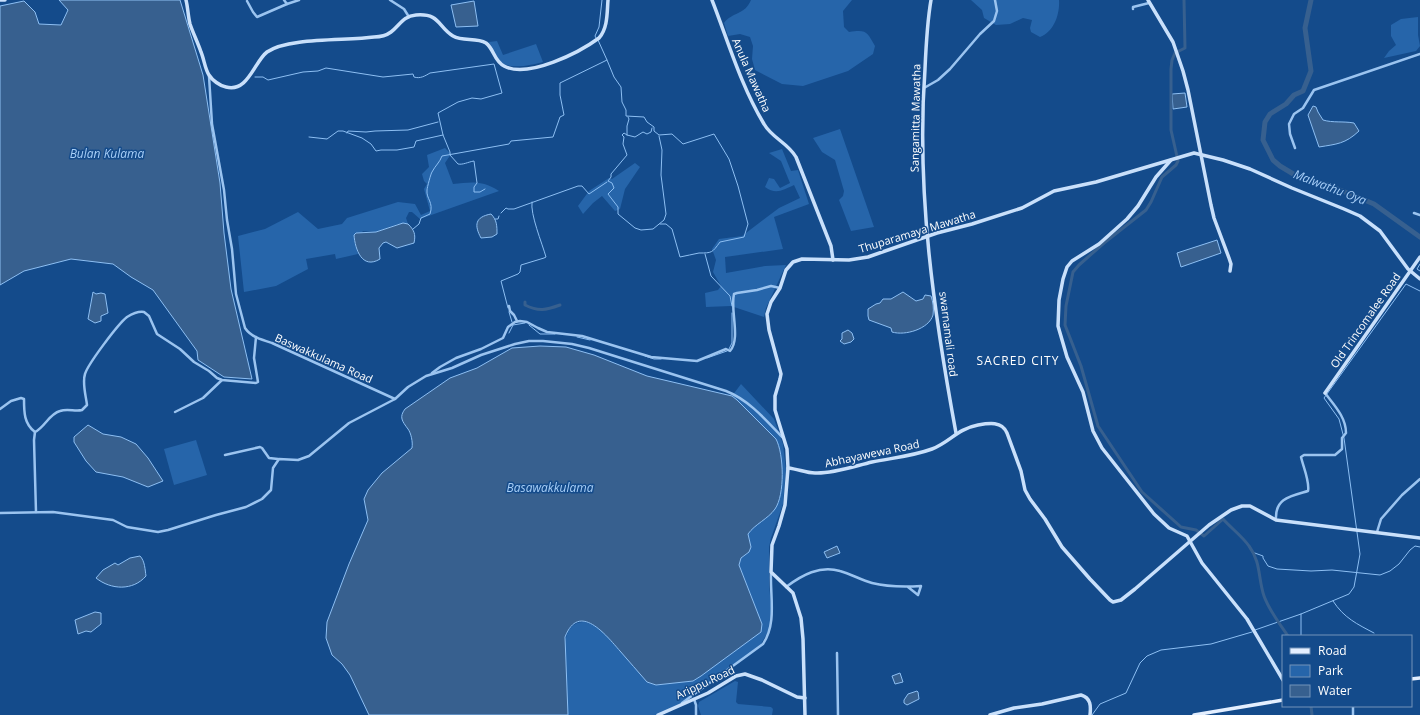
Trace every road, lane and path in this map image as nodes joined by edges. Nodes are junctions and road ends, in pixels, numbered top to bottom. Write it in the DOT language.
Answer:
graph roads {
  1 [pos="0,0"];
  2 [pos="5,0"];
  3 [pos="186,0"];
  4 [pos="284,0"];
  5 [pos="299,0"];
  6 [pos="390,0"];
  7 [pos="608,0"];
  8 [pos="712,0"];
  9 [pos="931,0"];
  10 [pos="995,0"];
  11 [pos="247,1"];
  12 [pos="1149,1"];
  13 [pos="287,4"];
  14 [pos="1133,9"];
  15 [pos="409,17"];
  16 [pos="1420,54"];
  17 [pos="209,76"];
  18 [pos="924,88"];
  19 [pos="1295,148"];
  20 [pos="1201,154"];
  21 [pos="1173,159"];
  22 [pos="1156,164"];
  23 [pos="1161,171"];
  24 [pos="1414,212"];
  25 [pos="1420,215"];
  26 [pos="928,236"];
  27 [pos="1420,257"];
  28 [pos="833,260"];
  29 [pos="1230,271"];
  30 [pos="1410,271"];
  31 [pos="1420,279"];
  32 [pos="780,288"];
  33 [pos="509,306"];
  34 [pos="517,321"];
  35 [pos="256,337"];
  36 [pos="431,374"];
  37 [pos="222,380"];
  38 [pos="1325,393"];
  39 [pos="396,399"];
  40 [pos="0,409"];
  41 [pos="175,412"];
  42 [pos="35,432"];
  43 [pos="956,433"];
  44 [pos="784,440"];
  45 [pos="225,455"];
  46 [pos="279,460"];
  47 [pos="788,468"];
  48 [pos="1420,479"];
  49 [pos="36,512"];
  50 [pos="0,513"];
  51 [pos="1276,520"];
  52 [pos="1377,532"];
  53 [pos="1420,538"];
  54 [pos="1192,540"];
  55 [pos="771,572"];
  56 [pos="786,586"];
  57 [pos="908,587"];
  58 [pos="837,653"];
  59 [pos="1282,678"];
  60 [pos="805,698"];
  61 [pos="694,699"];
  62 [pos="1282,700"];
  63 [pos="682,704"];
  64 [pos="658,715"];
  65 [pos="696,715"];
  66 [pos="805,715"];
  67 [pos="838,715"];
  68 [pos="990,715"];
  69 [pos="1090,715"];
  70 [pos="1194,715"];
  1 -- 2 [label="main road"];
  3 -- 17 [label="main road"];
  4 -- 13 [label="street"];
  5 -- 13 [label="street"];
  6 -- 15 [label="street"];
  7 -- 15 [label="main road"];
  8 -- 28 [label="main road, Anula Mawatha"];
  9 -- 18 [label="main road, Sangamitta Mawatha"];
  10 -- 18 [label="street"];
  11 -- 13 [label="street"];
  12 -- 14 [label="street"];
  12 -- 20 [label="main road"];
  15 -- 17 [label="main road"];
  16 -- 19 [label="street"];
  17 -- 35 [label="street, Baswakkulama Road"];
  18 -- 26 [label="main road, Sangamitta Mawatha"];
  20 -- 21 [label="main road, Thuparamaya Mawatha"];
  20 -- 29 [label="main road"];
  20 -- 30 [label="main road"];
  21 -- 22 [label="main road, Thuparamaya Mawatha"];
  21 -- 23 [label="main road"];
  22 -- 23 [label="main road"];
  22 -- 26 [label="main road, Thuparamaya Mawatha"];
  23 -- 54 [label="main road"];
  24 -- 25 [label="street"];
  26 -- 28 [label="main road, Thuparamaya Mawatha"];
  26 -- 43 [label="main road, swarnamali road"];
  27 -- 30 [label="main road, Old Trincomalee Road"];
  28 -- 32 [label="main road, Thuparamaya Mawatha"];
  30 -- 31 [label="main road"];
  30 -- 38 [label="main road, Old Trincomalee Road"];
  32 -- 34 [label="street"];
  32 -- 44 [label="main road, Thuparamaya Mawatha"];
  33 -- 34 [label="street"];
  34 -- 36 [label="street"];
  35 -- 37 [label="street"];
  35 -- 39 [label="street, Baswakkulama Road"];
  36 -- 39 [label="street"];
  36 -- 44 [label="street"];
  37 -- 41 [label="street"];
  37 -- 42 [label="street"];
  38 -- 51 [label="street"];
  39 -- 46 [label="street"];
  40 -- 42 [label="street"];
  42 -- 49 [label="street"];
  43 -- 47 [label="main road, Abhayawewa Road"];
  43 -- 54 [label="main road, Abhayawewa Road"];
  44 -- 47 [label="main road, Thuparamaya Mawatha"];
  45 -- 46 [label="street"];
  46 -- 49 [label="street"];
  47 -- 55 [label="main road, Thuparamaya Mawatha"];
  48 -- 52 [label="street"];
  49 -- 50 [label="street"];
  51 -- 52 [label="main road"];
  51 -- 54 [label="main road"];
  52 -- 53 [label="main road"];
  54 -- 59 [label="main road"];
  55 -- 56 [label="main road"];
  55 -- 63 [label="street"];
  56 -- 57 [label="street"];
  56 -- 60 [label="main road"];
  57 -- 57 [label="street"];
  58 -- 67 [label="street"];
  60 -- 61 [label="main road, Arippu Road"];
  60 -- 66 [label="main road"];
  61 -- 63 [label="main road, Arippu Road"];
  61 -- 65 [label="street"];
  62 -- 70 [label="main road"];
  63 -- 64 [label="main road, Arippu Road"];
  68 -- 69 [label="main road"];
}
